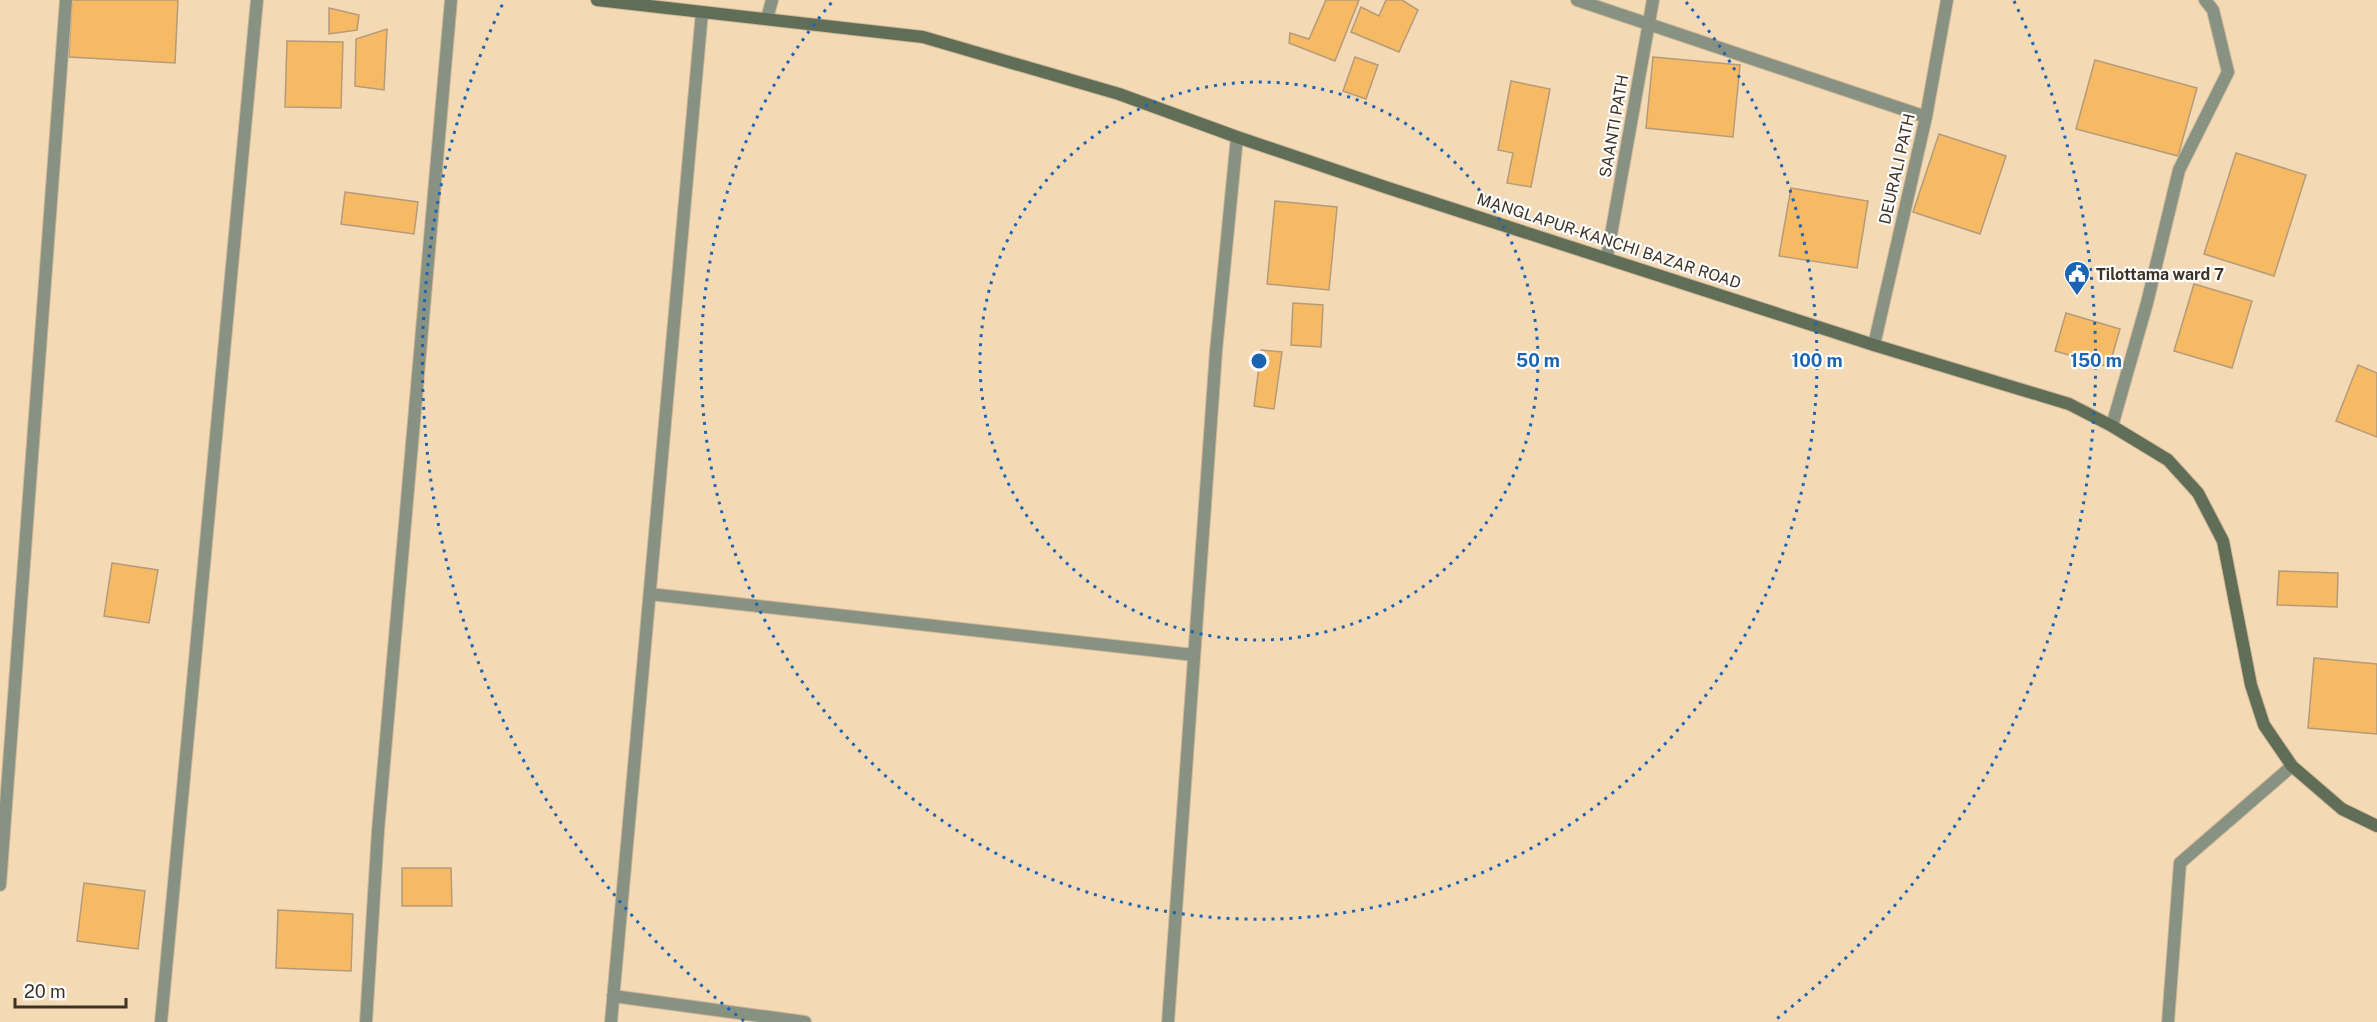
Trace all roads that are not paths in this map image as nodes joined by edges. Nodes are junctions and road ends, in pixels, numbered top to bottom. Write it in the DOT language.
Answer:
graph roads {
  1 [pos="66,0"];
  2 [pos="257,0"];
  3 [pos="450,0"];
  4 [pos="597,0"];
  5 [pos="772,0"];
  6 [pos="1577,0"];
  7 [pos="1653,0"];
  8 [pos="1947,0"];
  9 [pos="2205,0"];
  10 [pos="702,12"];
  11 [pos="767,19"];
  12 [pos="1648,23"];
  13 [pos="1926,117"];
  14 [pos="1237,137"];
  15 [pos="1607,257"];
  16 [pos="1874,345"];
  17 [pos="2112,426"];
  18 [pos="650,594"];
  19 [pos="1194,655"];
  20 [pos="2292,766"];
  21 [pos="2377,826"];
  22 [pos="0,885"];
  23 [pos="613,996"];
  24 [pos="161,1022"];
  25 [pos="366,1022"];
  26 [pos="611,1022"];
  27 [pos="805,1022"];
  28 [pos="1168,1022"];
  29 [pos="2168,1022"];
  1 -- 22 [label="street"];
  2 -- 24 [label="street"];
  3 -- 25 [label="street"];
  4 -- 10 [label="street, MANGLAPUR-KANCHI BAZAR ROAD"];
  5 -- 11 [label="street"];
  6 -- 12 [label="street"];
  7 -- 12 [label="street, SAANTI PATH"];
  8 -- 13 [label="street, DEURALI PATH"];
  9 -- 17 [label="street"];
  10 -- 11 [label="street, MANGLAPUR-KANCHI BAZAR ROAD"];
  10 -- 18 [label="street"];
  11 -- 14 [label="street, MANGLAPUR-KANCHI BAZAR ROAD"];
  12 -- 13 [label="street"];
  12 -- 15 [label="street, SAANTI PATH"];
  13 -- 16 [label="street, DEURALI PATH"];
  14 -- 15 [label="street, MANGLAPUR-KANCHI BAZAR ROAD"];
  14 -- 19 [label="street"];
  15 -- 16 [label="street, MANGLAPUR-KANCHI BAZAR ROAD"];
  16 -- 17 [label="street, MANGLAPUR-KANCHI BAZAR ROAD"];
  17 -- 20 [label="street, MANGLAPUR-KANCHI BAZAR ROAD"];
  18 -- 19 [label="street"];
  18 -- 23 [label="street"];
  19 -- 28 [label="street"];
  20 -- 21 [label="street, MANGLAPUR-KANCHI BAZAR ROAD"];
  20 -- 29 [label="street"];
  23 -- 26 [label="street"];
  23 -- 27 [label="street"];
}
